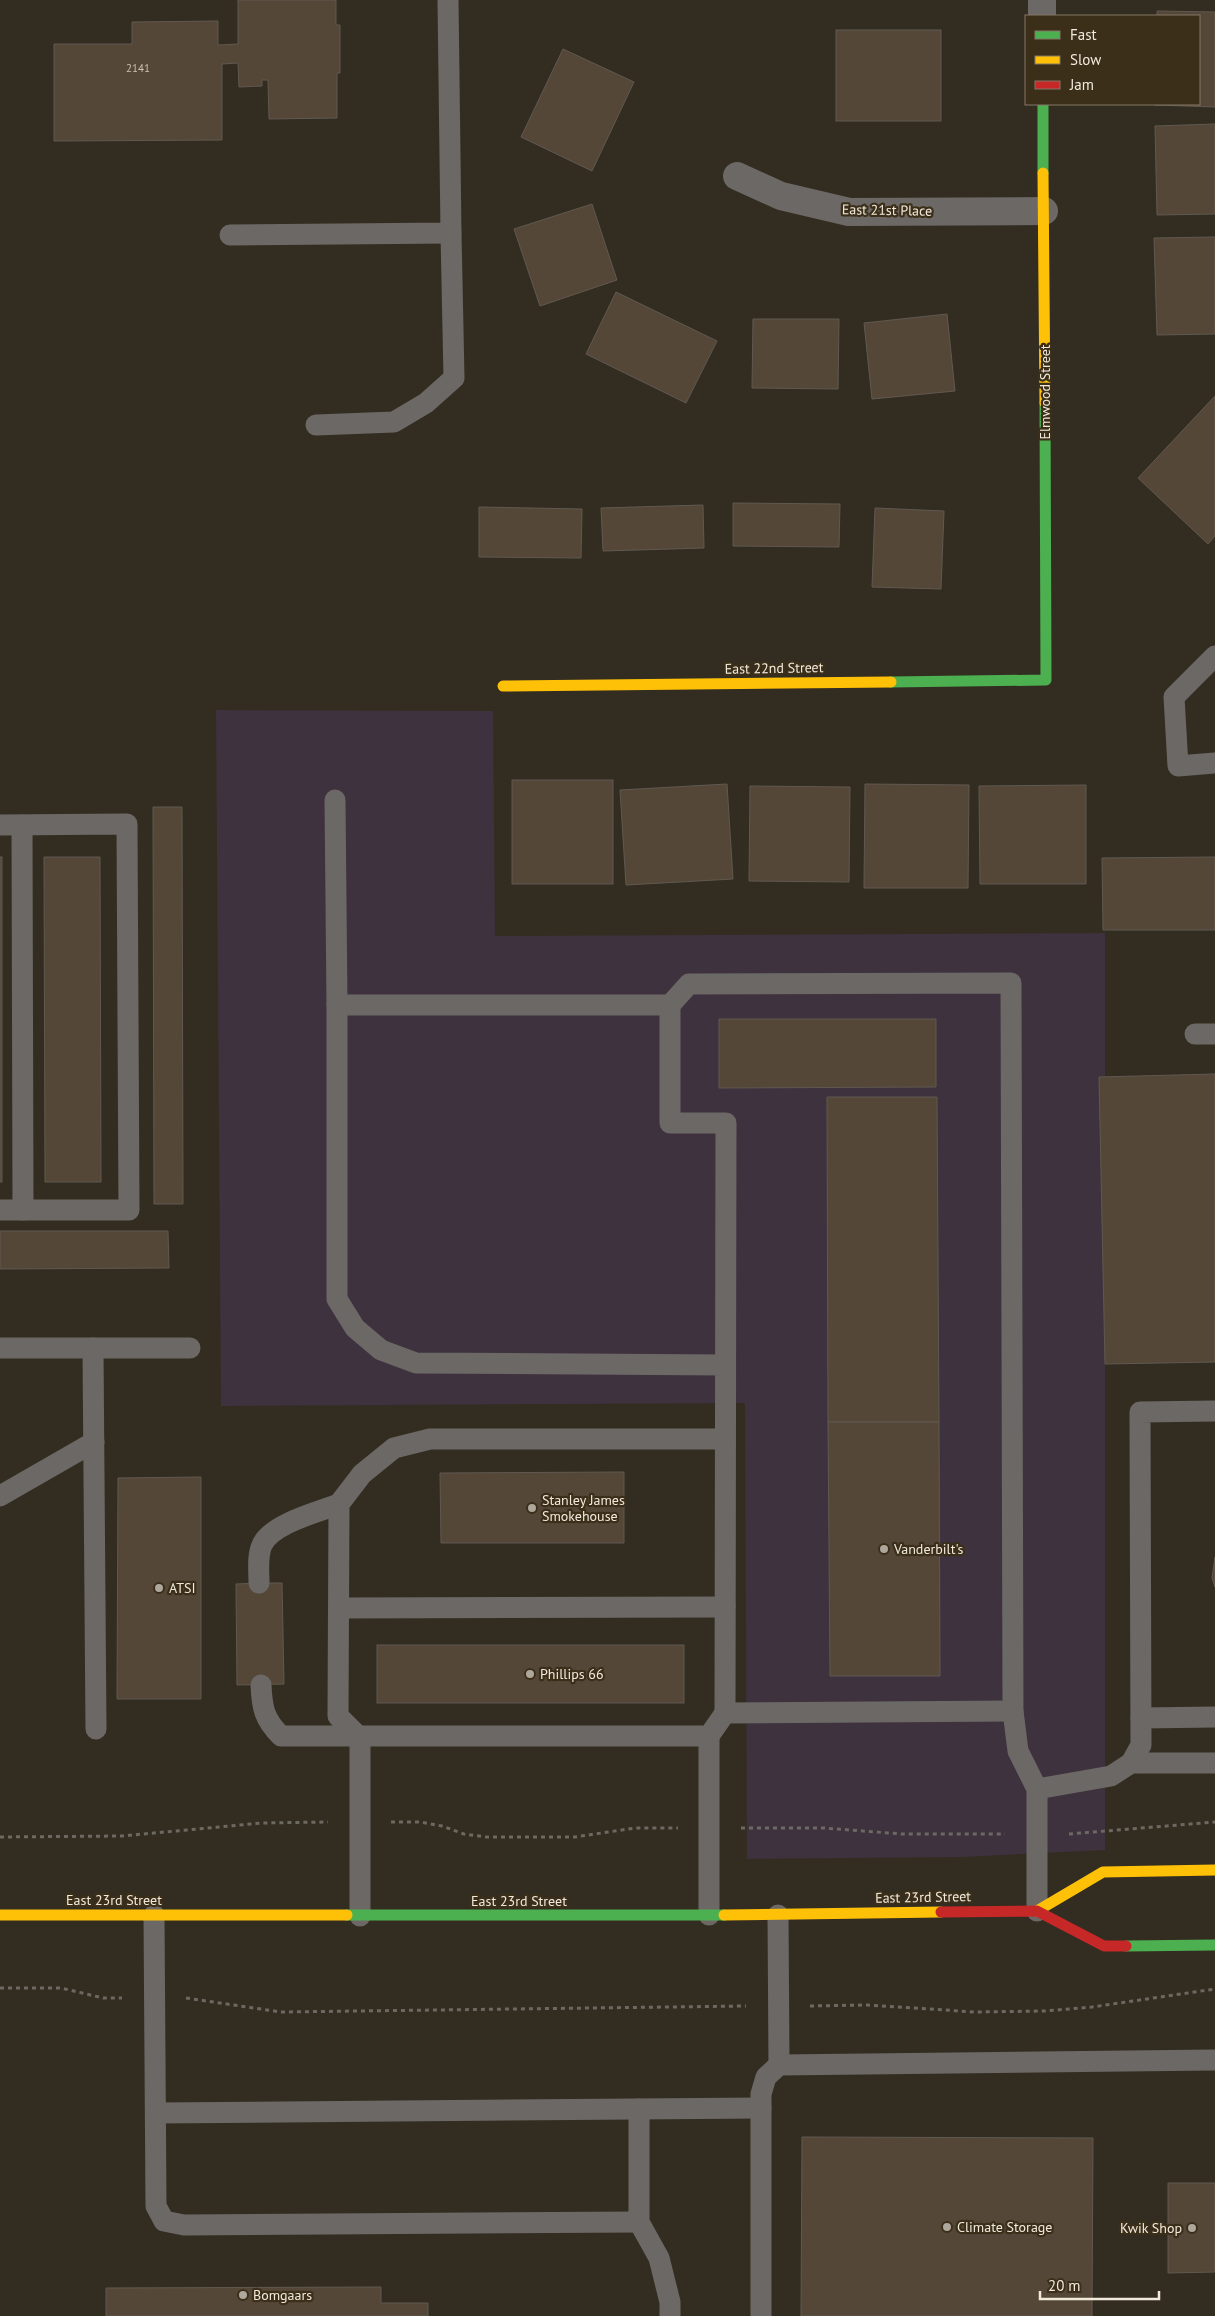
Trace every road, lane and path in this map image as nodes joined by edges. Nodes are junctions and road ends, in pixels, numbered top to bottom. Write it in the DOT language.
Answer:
graph roads {
  1 [pos="448,0"];
  2 [pos="1042,0"];
  3 [pos="1042,15"];
  4 [pos="1043,105"];
  5 [pos="737,176"];
  6 [pos="1044,211"];
  7 [pos="451,233"];
  8 [pos="230,235"];
  9 [pos="316,426"];
  10 [pos="1215,656"];
  11 [pos="1046,680"];
  12 [pos="503,686"];
  13 [pos="1215,763"];
  14 [pos="335,800"];
  15 [pos="0,825"];
  16 [pos="22,825"];
  17 [pos="337,1006"];
  18 [pos="670,1006"];
  19 [pos="0,1210"];
  20 [pos="22,1210"];
  21 [pos="0,1348"];
  22 [pos="94,1348"];
  23 [pos="190,1348"];
  24 [pos="725,1365"];
  25 [pos="1215,1411"];
  26 [pos="725,1439"];
  27 [pos="94,1442"];
  28 [pos="0,1496"];
  29 [pos="339,1504"];
  30 [pos="259,1584"];
  31 [pos="725,1607"];
  32 [pos="339,1608"];
  33 [pos="261,1685"];
  34 [pos="1013,1711"];
  35 [pos="725,1713"];
  36 [pos="1215,1717"];
  37 [pos="1141,1718"];
  38 [pos="96,1729"];
  39 [pos="709,1736"];
  40 [pos="360,1738"];
  41 [pos="1131,1763"];
  42 [pos="1215,1763"];
  43 [pos="1037,1789"];
  44 [pos="360,1822"];
  45 [pos="1215,1822"];
  46 [pos="709,1828"];
  47 [pos="1037,1834"];
  48 [pos="0,1837"];
  49 [pos="1215,1870"];
  50 [pos="1037,1911"];
  51 [pos="0,1915"];
  52 [pos="154,1915"];
  53 [pos="709,1915"];
  54 [pos="778,1915"];
  55 [pos="360,1916"];
  56 [pos="1215,1945"];
  57 [pos="0,1988"];
  58 [pos="1215,1989"];
  59 [pos="155,1998"];
  60 [pos="778,2006"];
  61 [pos="1215,2060"];
  62 [pos="779,2065"];
  63 [pos="761,2108"];
  64 [pos="640,2109"];
  65 [pos="156,2113"];
  66 [pos="640,2222"];
  67 [pos="670,2316"];
  68 [pos="761,2316"];
  1 -- 7 [label="lane"];
  2 -- 3 [label="street"];
  4 -- 6 [label="main road, Elmwood Street"];
  5 -- 6 [label="street, East 21st Place"];
  6 -- 11 [label="main road, Elmwood Street"];
  7 -- 8 [label="lane"];
  7 -- 9 [label="lane"];
  10 -- 13 [label="lane"];
  11 -- 12 [label="main road, East 22nd Street"];
  14 -- 17 [label="lane"];
  15 -- 16 [label="lane"];
  16 -- 20 [label="lane"];
  16 -- 20 [label="lane"];
  17 -- 18 [label="lane"];
  17 -- 24 [label="lane"];
  18 -- 24 [label="lane"];
  18 -- 34 [label="lane"];
  19 -- 20 [label="lane"];
  21 -- 22 [label="lane"];
  22 -- 23 [label="lane"];
  22 -- 27 [label="lane"];
  24 -- 26 [label="lane"];
  25 -- 37 [label="lane"];
  26 -- 29 [label="lane"];
  26 -- 31 [label="lane"];
  27 -- 28 [label="lane"];
  27 -- 38 [label="lane"];
  29 -- 30 [label="lane"];
  29 -- 32 [label="lane"];
  31 -- 32 [label="lane"];
  31 -- 35 [label="lane"];
  32 -- 40 [label="lane"];
  33 -- 40 [label="lane"];
  34 -- 35 [label="lane"];
  34 -- 43 [label="lane"];
  35 -- 39 [label="lane"];
  36 -- 37 [label="lane"];
  37 -- 41 [label="lane"];
  39 -- 40 [label="lane"];
  39 -- 46 [label="lane"];
  40 -- 44 [label="lane"];
  41 -- 42 [label="lane"];
  41 -- 43 [label="lane"];
  43 -- 47 [label="lane"];
  44 -- 46 [label="path"];
  44 -- 48 [label="path"];
  44 -- 55 [label="lane"];
  45 -- 47 [label="path"];
  46 -- 47 [label="path"];
  46 -- 53 [label="lane"];
  47 -- 50 [label="lane"];
  49 -- 50 [label="main road, East 23rd Street"];
  50 -- 54 [label="main road, East 23rd Street"];
  50 -- 56 [label="main road, East 23rd Street"];
  51 -- 52 [label="main road, East 23rd Street"];
  52 -- 55 [label="main road, East 23rd Street"];
  52 -- 59 [label="lane"];
  53 -- 54 [label="main road, East 23rd Street"];
  53 -- 55 [label="main road, East 23rd Street"];
  54 -- 60 [label="lane"];
  57 -- 59 [label="path"];
  58 -- 60 [label="path"];
  59 -- 60 [label="path"];
  59 -- 65 [label="lane"];
  60 -- 62 [label="lane"];
  61 -- 62 [label="lane"];
  62 -- 63 [label="lane"];
  63 -- 64 [label="lane"];
  63 -- 68 [label="lane"];
  64 -- 65 [label="lane"];
  64 -- 66 [label="lane"];
  65 -- 66 [label="lane"];
  66 -- 67 [label="lane"];
}
